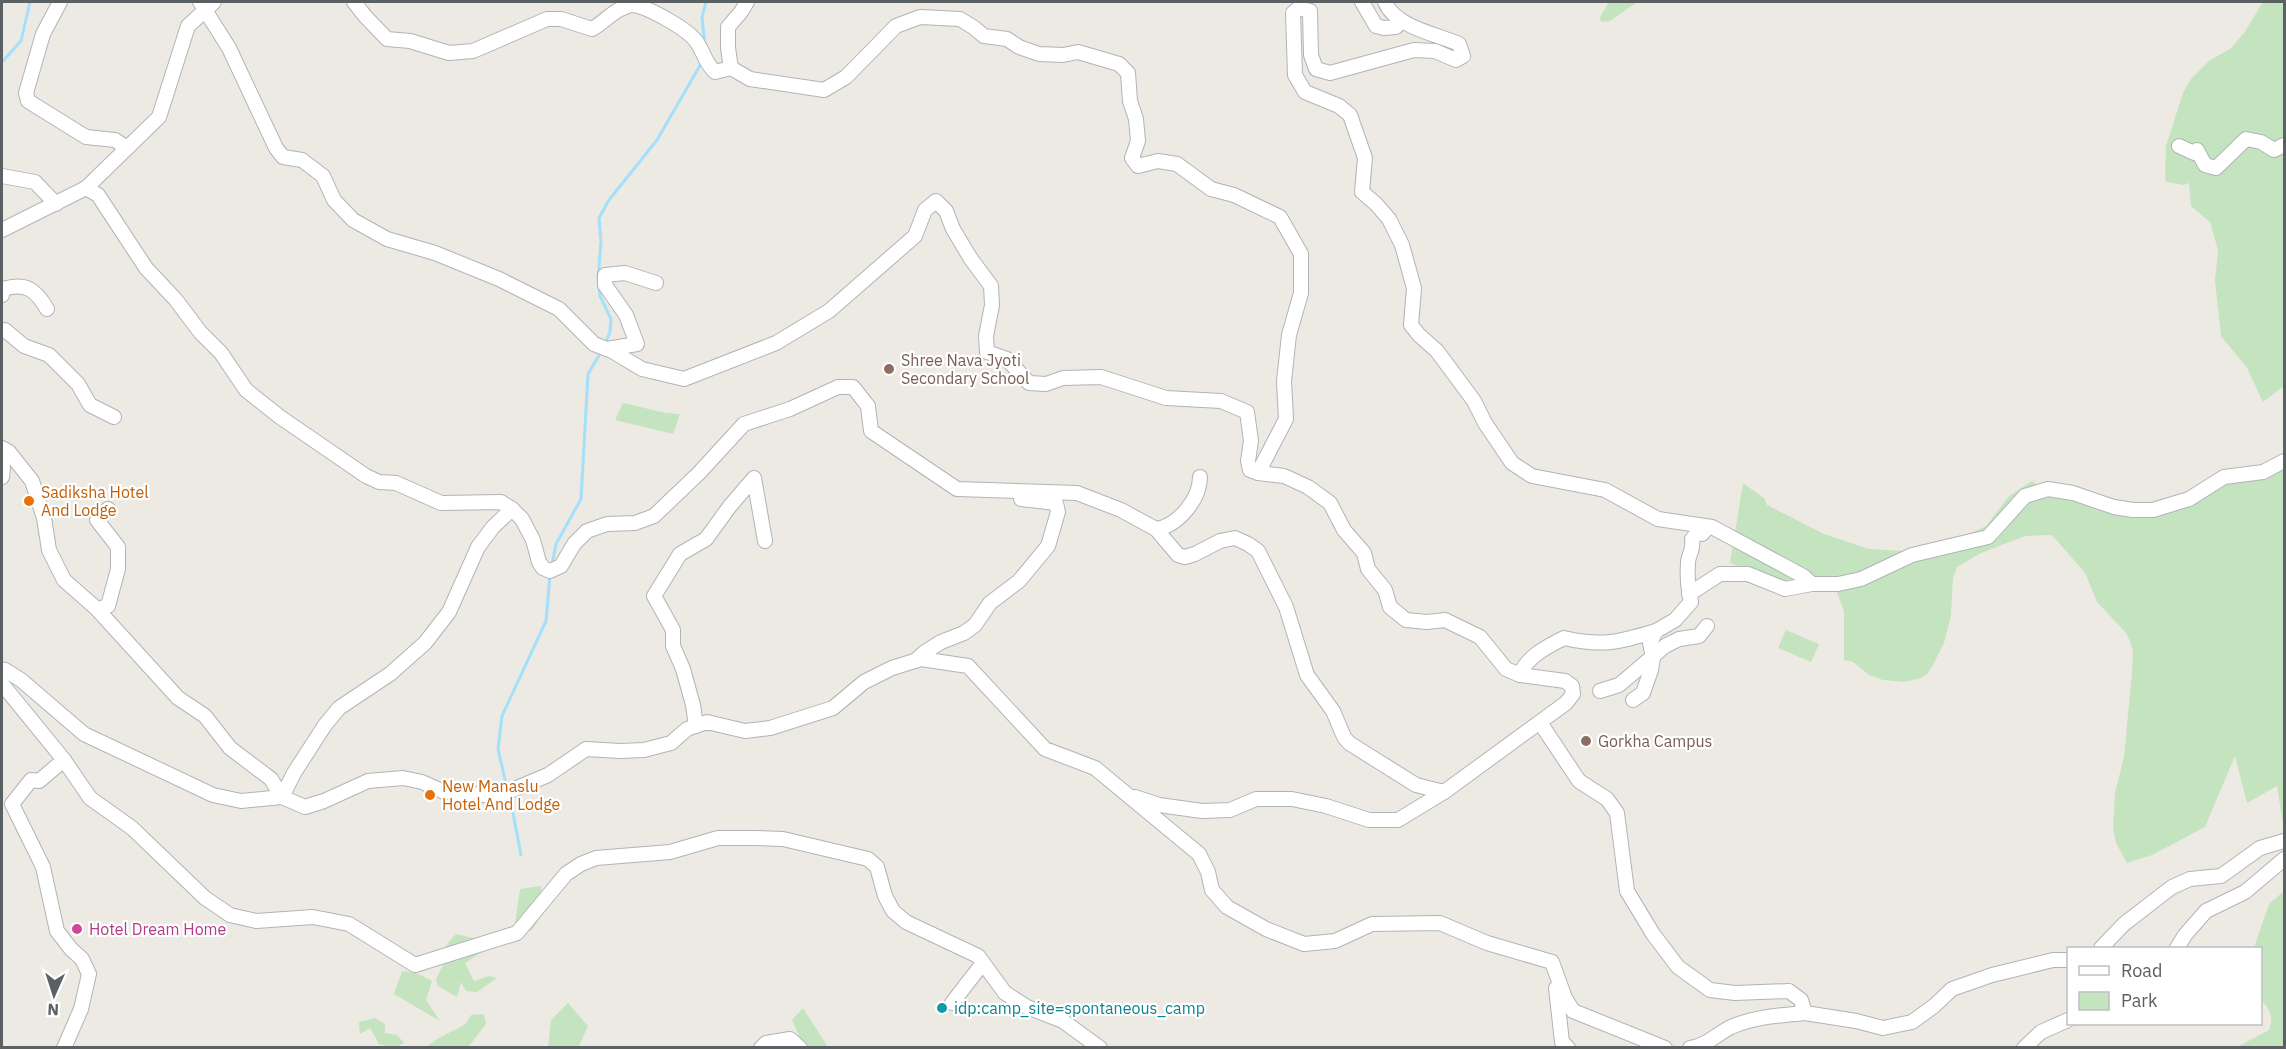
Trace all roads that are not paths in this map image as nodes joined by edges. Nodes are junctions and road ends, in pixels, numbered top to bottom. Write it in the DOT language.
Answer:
graph roads {
  1 [pos="60,2"];
  2 [pos="354,2"];
  3 [pos="747,2"];
  4 [pos="1362,2"];
  5 [pos="1385,2"];
  6 [pos="206,4"];
  7 [pos="1401,20"];
  8 [pos="731,68"];
  9 [pos="2284,145"];
  10 [pos="2179,146"];
  11 [pos="127,148"];
  12 [pos="2,176"];
  13 [pos="86,188"];
  14 [pos="56,204"];
  15 [pos="2,230"];
  16 [pos="656,283"];
  17 [pos="2,295"];
  18 [pos="47,309"];
  19 [pos="2,331"];
  20 [pos="607,350"];
  21 [pos="114,417"];
  22 [pos="2,448"];
  23 [pos="2,460"];
  24 [pos="2284,461"];
  25 [pos="1258,473"];
  26 [pos="2,477"];
  27 [pos="1200,477"];
  28 [pos="1006,491"];
  29 [pos="108,509"];
  30 [pos="512,509"];
  31 [pos="1708,527"];
  32 [pos="1156,530"];
  33 [pos="765,542"];
  34 [pos="1812,584"];
  35 [pos="1689,594"];
  36 [pos="97,609"];
  37 [pos="1707,626"];
  38 [pos="1656,631"];
  39 [pos="1652,655"];
  40 [pos="915,661"];
  41 [pos="2,673"];
  42 [pos="1520,675"];
  43 [pos="2,684"];
  44 [pos="1600,691"];
  45 [pos="1633,700"];
  46 [pos="1540,724"];
  47 [pos="696,726"];
  48 [pos="64,760"];
  49 [pos="1118,787"];
  50 [pos="1444,792"];
  51 [pos="282,797"];
  52 [pos="2284,841"];
  53 [pos="2284,859"];
  54 [pos="2102,947"];
  55 [pos="2178,947"];
  56 [pos="2067,960"];
  57 [pos="1552,962"];
  58 [pos="983,963"];
  59 [pos="952,1003"];
  60 [pos="1805,1013"];
  61 [pos="2067,1020"];
  62 [pos="64,1047"];
  63 [pos="761,1047"];
  64 [pos="800,1047"];
  65 [pos="1100,1047"];
  66 [pos="1568,1047"];
  67 [pos="1665,1047"];
  68 [pos="1690,1047"];
  69 [pos="2024,1047"];
  1 -- 11 [label="street"];
  2 -- 8 [label="street"];
  3 -- 8 [label="street"];
  4 -- 7 [label="street"];
  5 -- 7 [label="street"];
  6 -- 11 [label="street"];
  6 -- 20 [label="street"];
  7 -- 31 [label="street"];
  8 -- 25 [label="street"];
  9 -- 10 [label="street"];
  11 -- 13 [label="street"];
  12 -- 14 [label="street"];
  13 -- 14 [label="street"];
  13 -- 30 [label="street"];
  14 -- 15 [label="street"];
  16 -- 20 [label="street"];
  17 -- 18 [label="street"];
  19 -- 21 [label="street"];
  20 -- 25 [label="street"];
  22 -- 36 [label="street"];
  23 -- 26 [label="street"];
  24 -- 34 [label="street"];
  25 -- 42 [label="street"];
  27 -- 32 [label="street"];
  28 -- 30 [label="street"];
  28 -- 32 [label="street"];
  28 -- 40 [label="street"];
  29 -- 36 [label="street"];
  30 -- 51 [label="street"];
  31 -- 34 [label="street"];
  31 -- 35 [label="street"];
  32 -- 50 [label="street"];
  33 -- 47 [label="street"];
  34 -- 35 [label="street"];
  35 -- 38 [label="street"];
  36 -- 51 [label="street"];
  37 -- 39 [label="street"];
  38 -- 39 [label="street"];
  38 -- 42 [label="street"];
  39 -- 44 [label="street"];
  39 -- 45 [label="street"];
  40 -- 47 [label="street"];
  40 -- 49 [label="street"];
  41 -- 51 [label="street"];
  42 -- 46 [label="street"];
  43 -- 48 [label="street"];
  46 -- 50 [label="street"];
  46 -- 60 [label="street"];
  47 -- 51 [label="street"];
  48 -- 58 [label="street"];
  48 -- 62 [label="street"];
  49 -- 50 [label="street"];
  49 -- 57 [label="street"];
  52 -- 54 [label="street"];
  53 -- 55 [label="street"];
  56 -- 60 [label="street"];
  57 -- 66 [label="street"];
  57 -- 67 [label="street"];
  58 -- 59 [label="street"];
  58 -- 65 [label="street"];
  60 -- 68 [label="street"];
  61 -- 69 [label="street"];
  63 -- 64 [label="street"];
}
